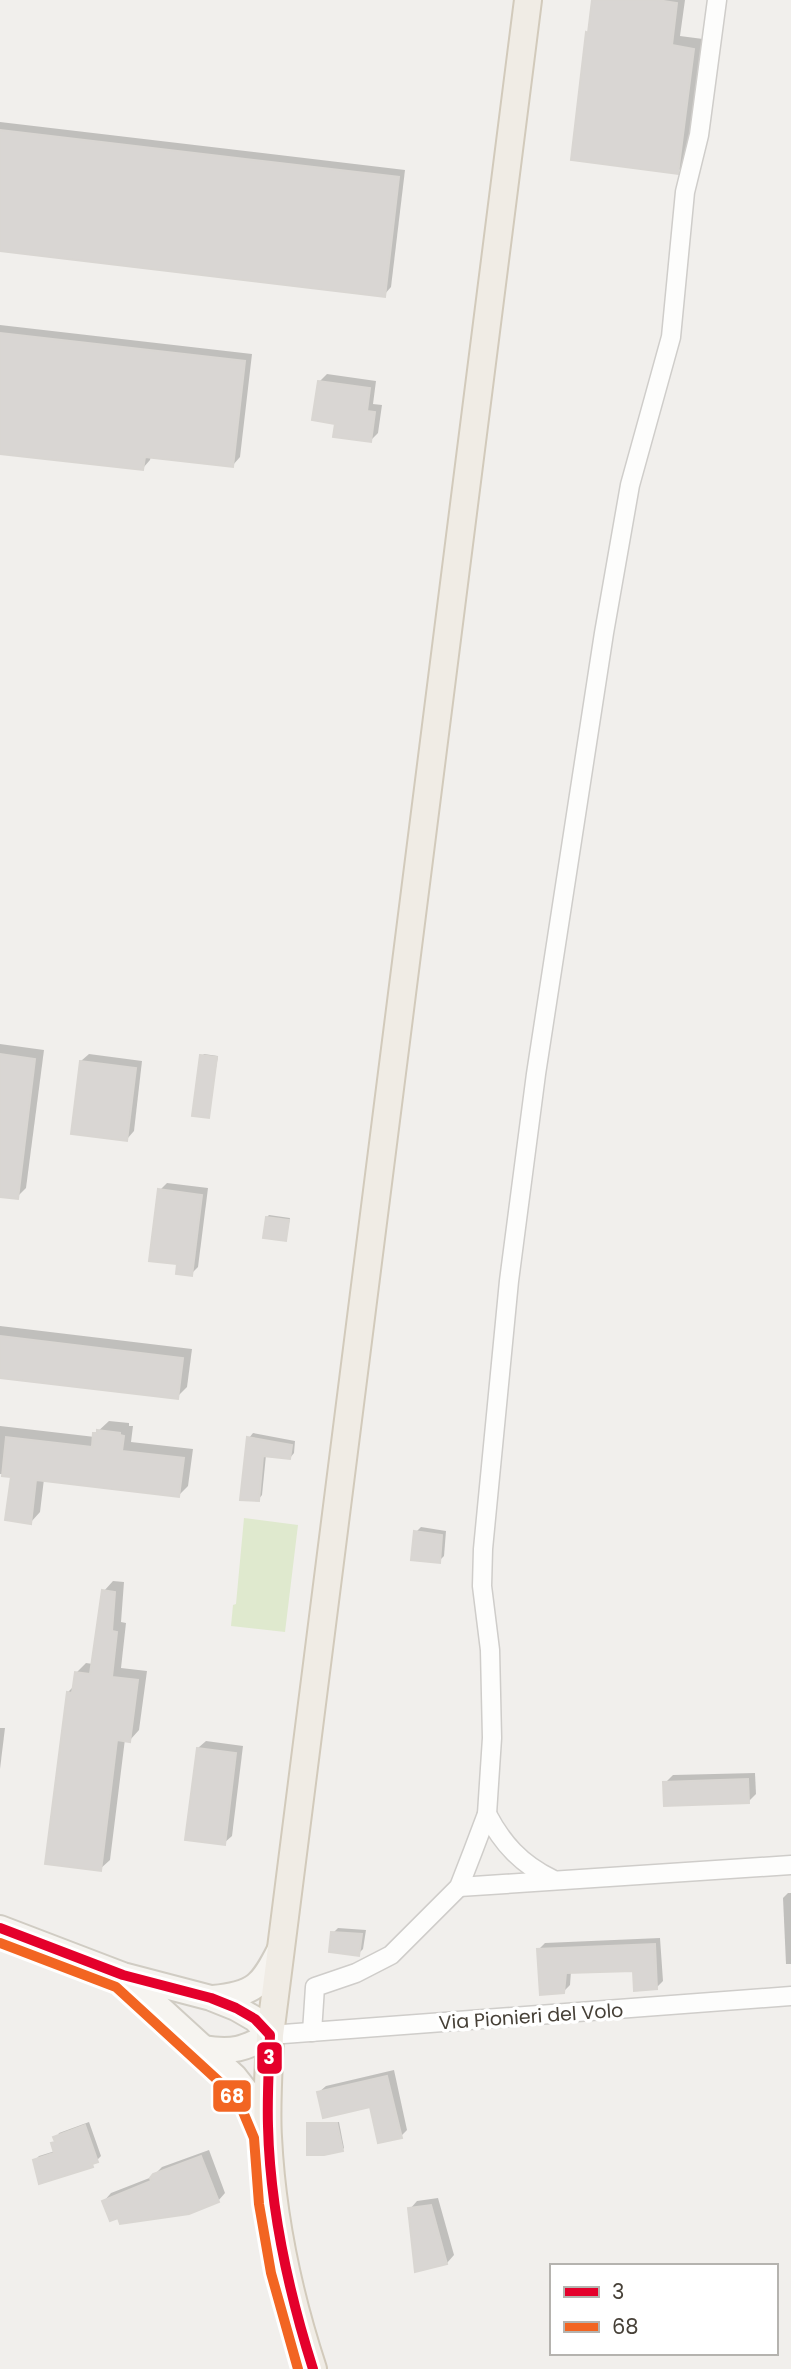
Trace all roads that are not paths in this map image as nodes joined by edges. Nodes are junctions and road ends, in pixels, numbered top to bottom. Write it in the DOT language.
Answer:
graph roads {
  1 [pos="528,0"];
  2 [pos="717,0"];
  3 [pos="487,1814"];
  4 [pos="791,1865"];
  5 [pos="552,1880"];
  6 [pos="459,1887"];
  7 [pos="0,1928"];
  8 [pos="280,1948"];
  9 [pos="123,1975"];
  10 [pos="791,1996"];
  11 [pos="211,1998"];
  12 [pos="312,2032"];
  13 [pos="270,2035"];
  14 [pos="203,2048"];
  15 [pos="268,2135"];
  16 [pos="313,2369"];
  1 -- 8 [label="main road"];
  2 -- 3 [label="street"];
  3 -- 5 [label="street"];
  3 -- 6 [label="street"];
  4 -- 5 [label="street"];
  5 -- 6 [label="street"];
  6 -- 12 [label="street"];
  7 -- 9 [label="main road"];
  8 -- 11 [label="main road"];
  8 -- 13 [label="main road"];
  9 -- 11 [label="main road"];
  9 -- 14 [label="main road"];
  10 -- 12 [label="street, Via Pionieri del Volo"];
  11 -- 13 [label="main road"];
  12 -- 13 [label="street, Via Pionieri del Volo"];
  13 -- 14 [label="main road"];
  13 -- 15 [label="main road"];
  14 -- 15 [label="main road"];
  15 -- 16 [label="main road"];
}
